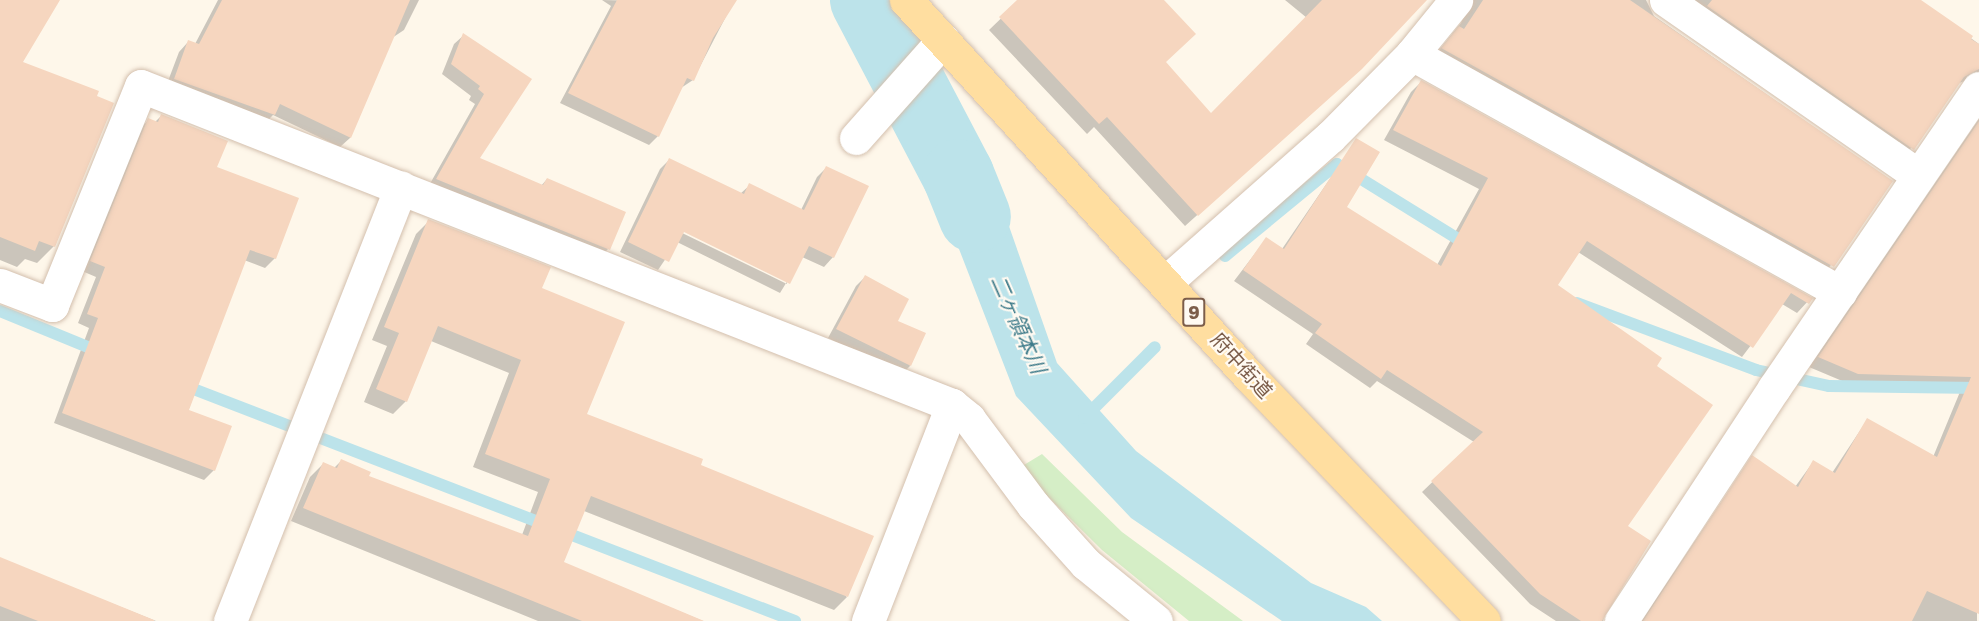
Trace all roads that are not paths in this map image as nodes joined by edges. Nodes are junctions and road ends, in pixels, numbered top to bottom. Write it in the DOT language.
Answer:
graph roads {
  1 [pos="906,0"];
  2 [pos="1456,0"];
  3 [pos="1666,0"];
  4 [pos="941,41"];
  5 [pos="1412,54"];
  6 [pos="1979,88"];
  7 [pos="856,138"];
  8 [pos="1918,175"];
  9 [pos="401,187"];
  10 [pos="1167,281"];
  11 [pos="0,285"];
  12 [pos="1840,292"];
  13 [pos="952,405"];
  14 [pos="230,621"];
  15 [pos="868,621"];
  16 [pos="1156,621"];
  17 [pos="1484,621"];
  18 [pos="1621,621"];
  1 -- 4 [label="main road, 府中街道 / 9"];
  2 -- 5 [label="street"];
  3 -- 8 [label="street"];
  4 -- 7 [label="street"];
  4 -- 10 [label="main road, 府中街道 / 9"];
  5 -- 10 [label="street"];
  5 -- 12 [label="street"];
  6 -- 8 [label="street"];
  8 -- 12 [label="street"];
  9 -- 11 [label="street"];
  9 -- 13 [label="street"];
  9 -- 14 [label="street"];
  10 -- 17 [label="main road, 府中街道 / 9"];
  12 -- 18 [label="street"];
  13 -- 15 [label="street"];
  13 -- 16 [label="street"];
}
